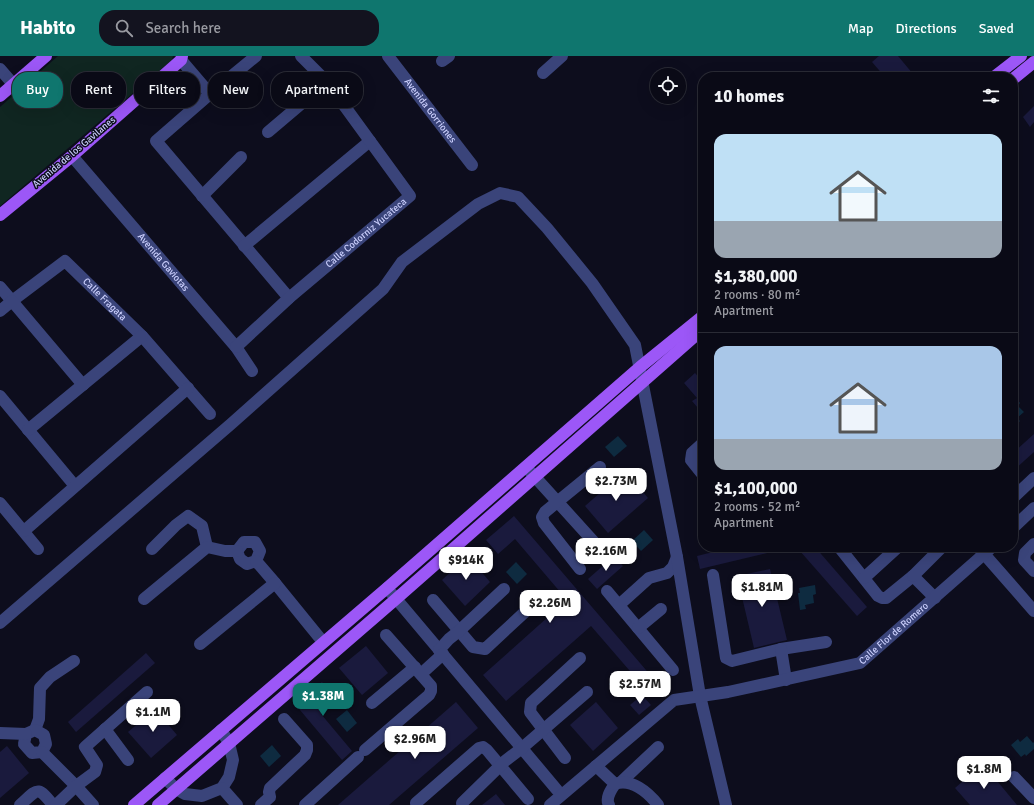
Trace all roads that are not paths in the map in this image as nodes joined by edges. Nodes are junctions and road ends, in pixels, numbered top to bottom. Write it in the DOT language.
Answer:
graph roads {
  1 [pos="46,56"];
  2 [pos="256,56"];
  3 [pos="300,56"];
  4 [pos="388,56"];
  5 [pos="562,56"];
  6 [pos="1021,56"];
  7 [pos="182,58"];
  8 [pos="1030,60"];
  9 [pos="0,69"];
  10 [pos="27,72"];
  11 [pos="237,72"];
  12 [pos="317,72"];
  13 [pos="1000,72"];
  14 [pos="543,73"];
  15 [pos="1018,73"];
  16 [pos="12,83"];
  17 [pos="12,85"];
  18 [pos="208,91"];
  19 [pos="0,96"];
  20 [pos="208,96"];
  21 [pos="296,108"];
  22 [pos="346,108"];
  23 [pos="268,132"];
  24 [pos="370,141"];
  25 [pos="72,156"];
  26 [pos="241,157"];
  27 [pos="472,165"];
  28 [pos="202,196"];
  29 [pos="0,215"];
  30 [pos="244,246"];
  31 [pos="0,287"];
  32 [pos="289,298"];
  33 [pos="12,301"];
  34 [pos="0,311"];
  35 [pos="698,320"];
  36 [pos="698,332"];
  37 [pos="142,336"];
  38 [pos="236,347"];
  39 [pos="640,367"];
  40 [pos="252,371"];
  41 [pos="642,382"];
  42 [pos="83,385"];
  43 [pos="188,388"];
  44 [pos="0,396"];
  45 [pos="210,414"];
  46 [pos="28,430"];
  47 [pos="698,448"];
  48 [pos="600,466"];
  49 [pos="526,467"];
  50 [pos="698,469"];
  51 [pos="535,476"];
  52 [pos="1034,478"];
  53 [pos="75,486"];
  54 [pos="1018,493"];
  55 [pos="558,501"];
  56 [pos="0,503"];
  57 [pos="1034,508"];
  58 [pos="1018,523"];
  59 [pos="24,531"];
  60 [pos="1034,544"];
  61 [pos="207,547"];
  62 [pos="38,549"];
  63 [pos="152,549"];
  64 [pos="237,551"];
  65 [pos="603,552"];
  66 [pos="843,552"];
  67 [pos="893,552"];
  68 [pos="937,552"];
  69 [pos="982,552"];
  70 [pos="987,552"];
  71 [pos="676,556"];
  72 [pos="256,561"];
  73 [pos="580,569"];
  74 [pos="1034,571"];
  75 [pos="713,575"];
  76 [pos="912,576"];
  77 [pos="864,578"];
  78 [pos="275,583"];
  79 [pos="387,588"];
  80 [pos="504,589"];
  81 [pos="607,591"];
  82 [pos="540,598"];
  83 [pos="935,598"];
  84 [pos="144,599"];
  85 [pos="396,599"];
  86 [pos="433,600"];
  87 [pos="619,606"];
  88 [pos="661,609"];
  89 [pos="1034,611"];
  90 [pos="0,623"];
  91 [pos="638,628"];
  92 [pos="459,631"];
  93 [pos="386,635"];
  94 [pos="323,642"];
  95 [pos="826,642"];
  96 [pos="200,644"];
  97 [pos="780,649"];
  98 [pos="441,652"];
  99 [pos="580,658"];
  100 [pos="74,661"];
  101 [pos="418,670"];
  102 [pos="673,670"];
  103 [pos="786,680"];
  104 [pos="147,692"];
  105 [pos="587,692"];
  106 [pos="700,696"];
  107 [pos="372,703"];
  108 [pos="284,719"];
  109 [pos="106,729"];
  110 [pos="221,730"];
  111 [pos="543,730"];
  112 [pos="31,732"];
  113 [pos="0,733"];
  114 [pos="229,743"];
  115 [pos="658,746"];
  116 [pos="522,748"];
  117 [pos="42,752"];
  118 [pos="565,758"];
  119 [pos="128,760"];
  120 [pos="501,766"];
  121 [pos="596,766"];
  122 [pos="1014,777"];
  123 [pos="165,778"];
  124 [pos="618,783"];
  125 [pos="76,786"];
  126 [pos="222,788"];
  127 [pos="176,789"];
  128 [pos="556,790"];
  129 [pos="1034,798"];
  130 [pos="528,799"];
  131 [pos="274,801"];
  132 [pos="416,803"];
  133 [pos="462,803"];
  134 [pos="20,805"];
  135 [pos="55,805"];
  136 [pos="93,805"];
  137 [pos="134,805"];
  138 [pos="158,805"];
  139 [pos="237,805"];
  140 [pos="261,805"];
  141 [pos="305,805"];
  142 [pos="550,805"];
  143 [pos="609,805"];
  144 [pos="658,805"];
  145 [pos="726,805"];
  1 -- 10 [label="main road"];
  2 -- 11 [label="street"];
  3 -- 12 [label="street, Calle Codorniz Yucateca"];
  4 -- 27 [label="street, Avenida Gorriones"];
  5 -- 14 [label="street"];
  6 -- 13 [label="main road"];
  7 -- 18 [label="street"];
  7 -- 25 [label="main road, Avenida de los Gavilanes"];
  8 -- 15 [label="main road"];
  9 -- 16 [label="street"];
  17 -- 19 [label="main road"];
  20 -- 28 [label="street"];
  21 -- 23 [label="street"];
  22 -- 24 [label="street, Calle Codorniz Yucateca"];
  24 -- 30 [label="street"];
  24 -- 32 [label="street, Calle Codorniz Yucateca"];
  25 -- 29 [label="main road, Avenida de los Gavilanes"];
  25 -- 38 [label="street, Avenida Gaviotas"];
  26 -- 28 [label="street"];
  28 -- 30 [label="street"];
  30 -- 32 [label="street"];
  31 -- 33 [label="street"];
  32 -- 38 [label="street, Calle Codorniz Yucateca"];
  33 -- 34 [label="street, Calle Fragata"];
  33 -- 37 [label="street, Calle Fragata"];
  33 -- 42 [label="street"];
  35 -- 39 [label="main road"];
  36 -- 41 [label="main road"];
  37 -- 42 [label="street"];
  37 -- 43 [label="street, Calle Fragata"];
  38 -- 40 [label="street, Avenida Gaviotas"];
  39 -- 41 [label="street"];
  39 -- 49 [label="main road"];
  39 -- 90 [label="street"];
  41 -- 51 [label="main road"];
  41 -- 71 [label="street"];
  42 -- 46 [label="street"];
  43 -- 45 [label="street, Calle Fragata"];
  43 -- 53 [label="street"];
  44 -- 46 [label="street"];
  46 -- 53 [label="street"];
  47 -- 50 [label="street"];
  48 -- 55 [label="street"];
  49 -- 51 [label="street"];
  49 -- 79 [label="main road"];
  51 -- 55 [label="street"];
  51 -- 85 [label="main road"];
  52 -- 54 [label="street"];
  53 -- 59 [label="street"];
  55 -- 65 [label="street"];
  55 -- 73 [label="street"];
  56 -- 59 [label="street"];
  57 -- 58 [label="street"];
  59 -- 62 [label="street"];
  60 -- 74 [label="street"];
  61 -- 63 [label="street"];
  61 -- 64 [label="street"];
  61 -- 84 [label="street"];
  64 -- 72 [label="street"];
  64 -- 72 [label="street"];
  66 -- 77 [label="street"];
  67 -- 77 [label="street"];
  68 -- 76 [label="street"];
  69 -- 83 [label="street, Calle Flor de Romero"];
  70 -- 89 [label="street"];
  71 -- 87 [label="street"];
  71 -- 106 [label="street"];
  72 -- 78 [label="street"];
  75 -- 97 [label="street"];
  76 -- 77 [label="street"];
  76 -- 83 [label="street"];
  78 -- 94 [label="street"];
  78 -- 96 [label="street"];
  79 -- 85 [label="street"];
  79 -- 94 [label="main road"];
  80 -- 92 [label="street"];
  81 -- 87 [label="street"];
  82 -- 92 [label="street"];
  83 -- 103 [label="street, Calle Flor de Romero"];
  85 -- 98 [label="street"];
  85 -- 114 [label="main road"];
  86 -- 92 [label="street"];
  87 -- 91 [label="street"];
  88 -- 91 [label="street"];
  91 -- 102 [label="street"];
  92 -- 98 [label="street"];
  93 -- 101 [label="street"];
  94 -- 110 [label="main road"];
  95 -- 97 [label="street"];
  97 -- 103 [label="street"];
  98 -- 101 [label="street"];
  98 -- 116 [label="street"];
  99 -- 111 [label="street"];
  100 -- 112 [label="street"];
  101 -- 107 [label="street"];
  101 -- 141 [label="street"];
  103 -- 106 [label="street, Calle Flor de Romero"];
  104 -- 109 [label="street"];
  105 -- 111 [label="street"];
  106 -- 121 [label="street, Calle Flor de Romero"];
  106 -- 145 [label="street"];
  108 -- 131 [label="street"];
  109 -- 119 [label="street"];
  109 -- 125 [label="street"];
  110 -- 114 [label="street"];
  110 -- 123 [label="main road"];
  111 -- 116 [label="street"];
  111 -- 118 [label="street"];
  112 -- 113 [label="street"];
  112 -- 117 [label="street"];
  112 -- 117 [label="street"];
  114 -- 126 [label="street"];
  114 -- 127 [label="main road"];
  115 -- 124 [label="street"];
  116 -- 120 [label="street"];
  116 -- 128 [label="street"];
  117 -- 125 [label="street"];
  120 -- 130 [label="street"];
  120 -- 132 [label="street"];
  120 -- 133 [label="street"];
  121 -- 124 [label="street"];
  121 -- 142 [label="street, Calle Flor de Romero"];
  122 -- 129 [label="street"];
  123 -- 127 [label="street"];
  123 -- 137 [label="main road"];
  124 -- 143 [label="street"];
  124 -- 144 [label="street"];
  125 -- 135 [label="street"];
  125 -- 136 [label="street"];
  126 -- 127 [label="street"];
  126 -- 139 [label="street"];
  127 -- 138 [label="main road"];
  131 -- 140 [label="street"];
  134 -- 135 [label="street"];
}
